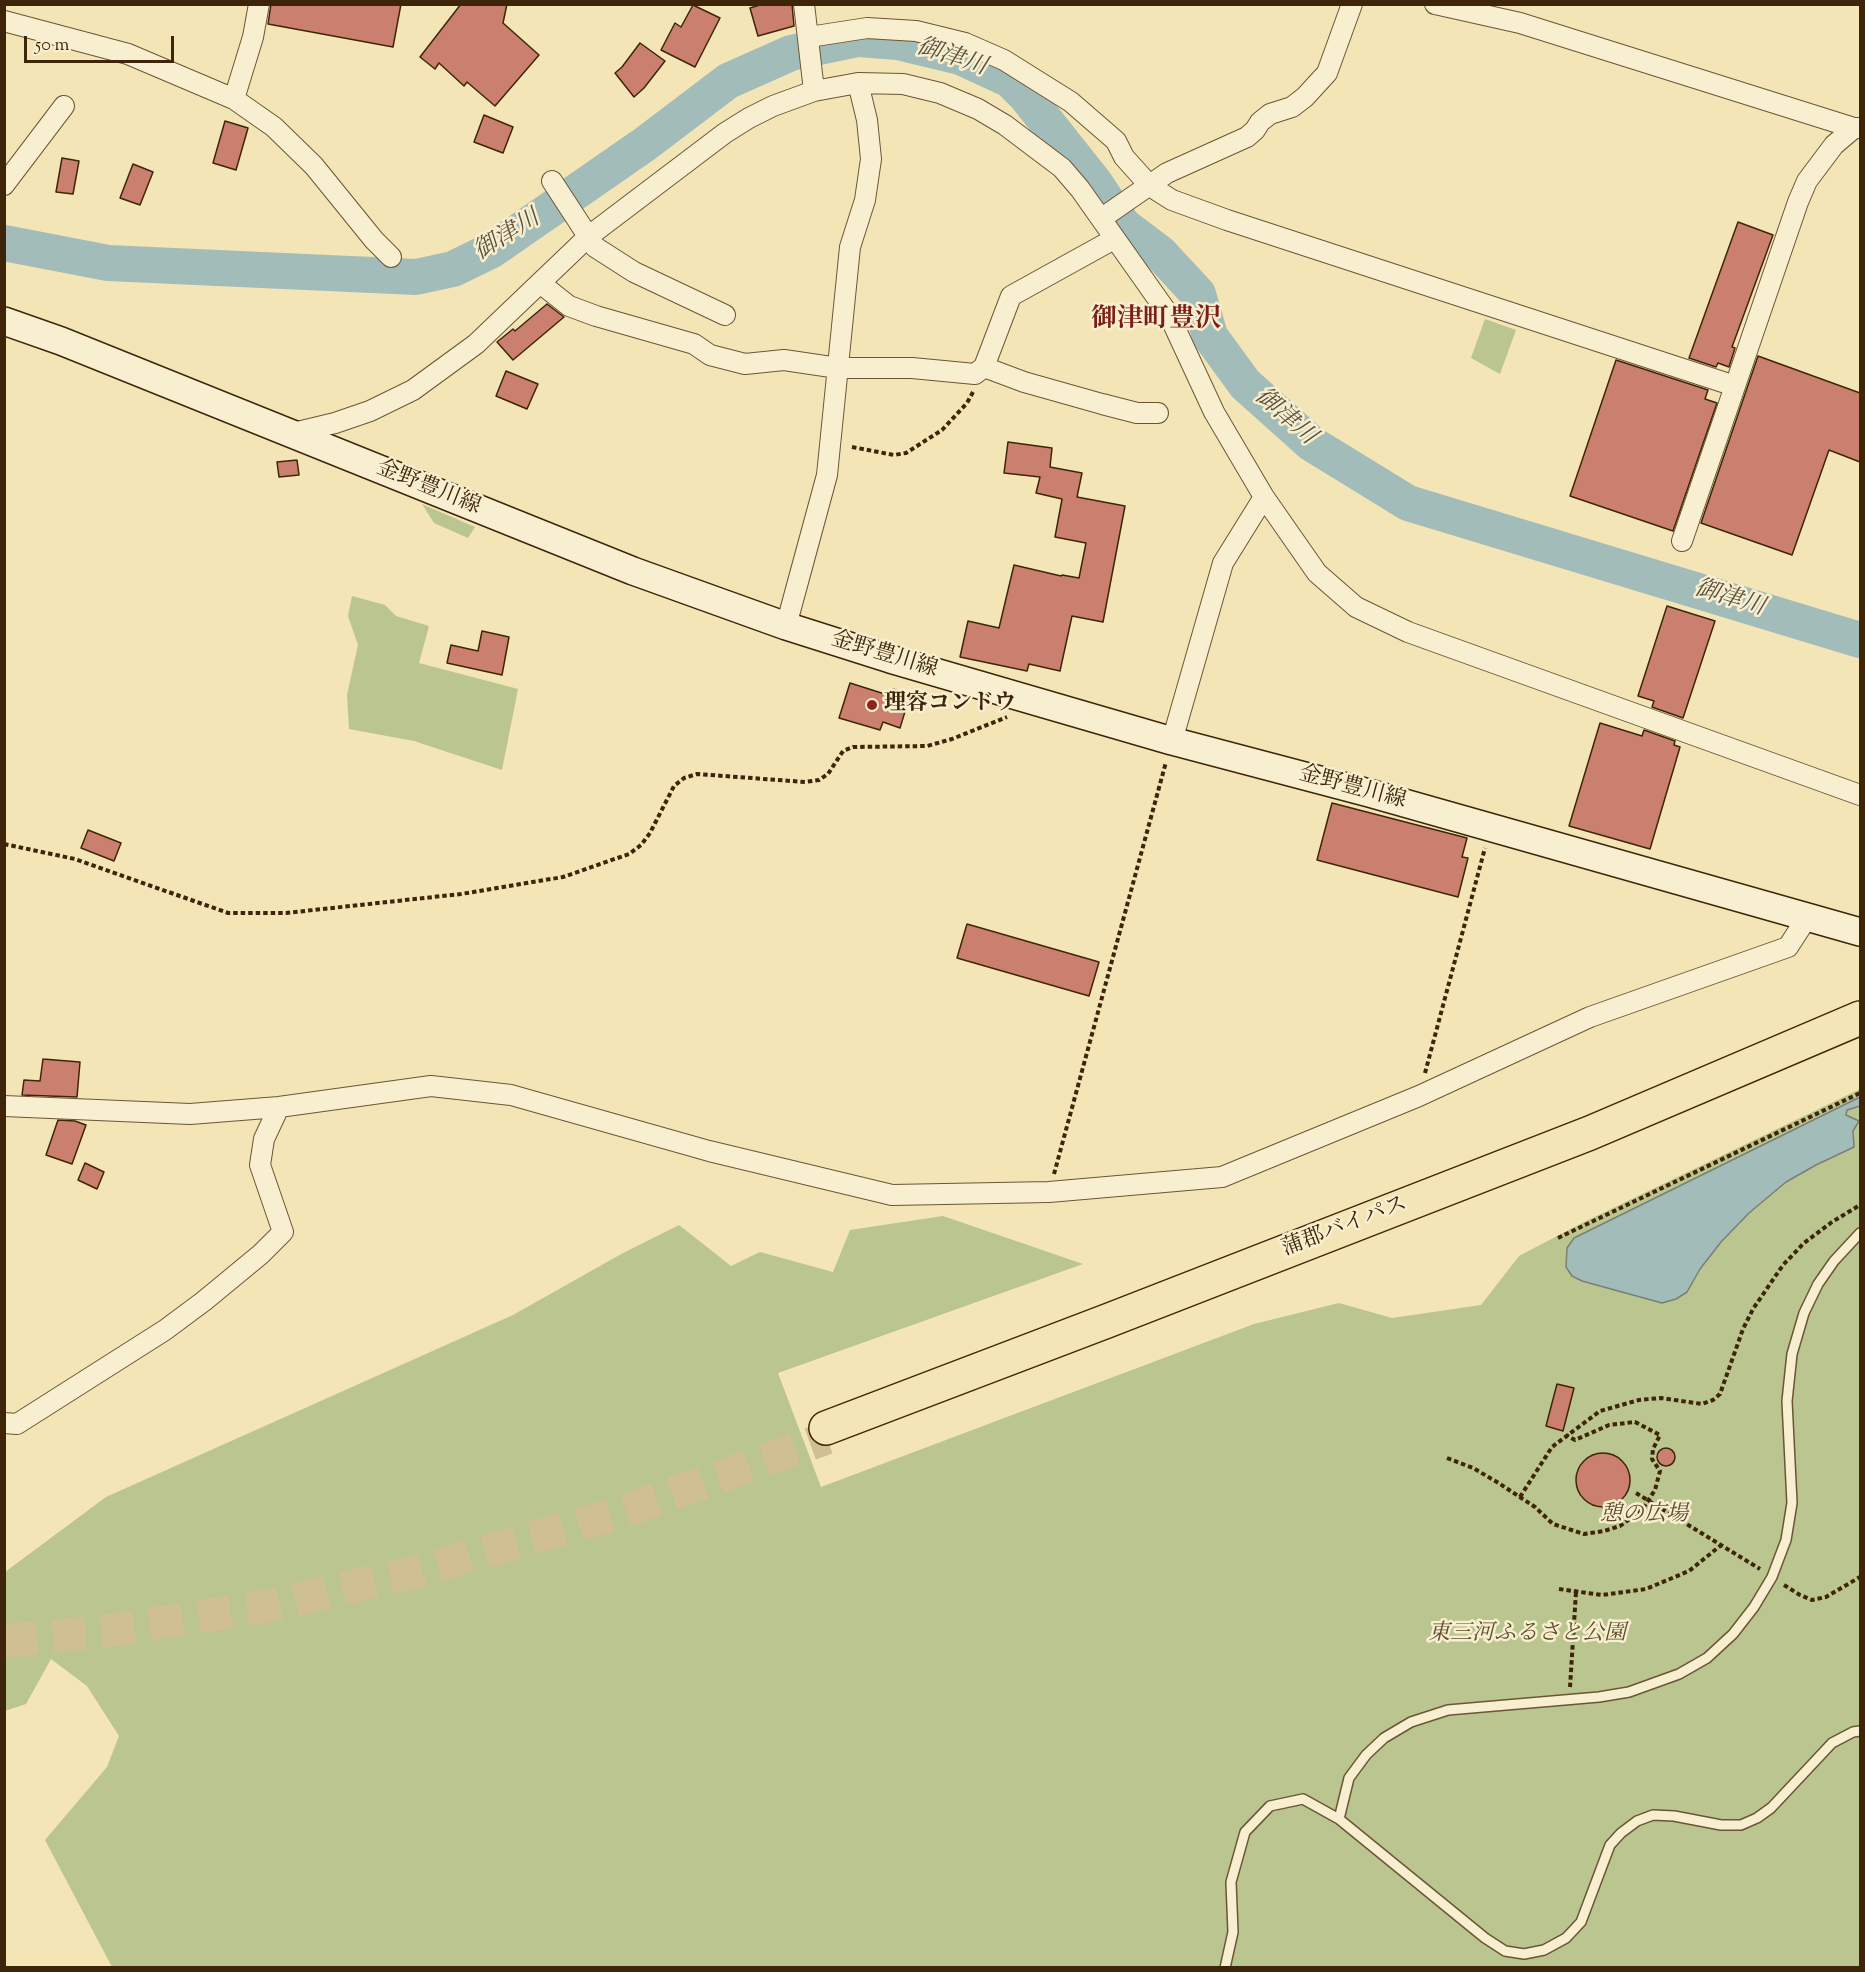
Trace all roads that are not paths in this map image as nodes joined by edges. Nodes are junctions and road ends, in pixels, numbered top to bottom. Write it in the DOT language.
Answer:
graph roads {
  1 [pos="259,4"];
  2 [pos="804,4"];
  3 [pos="1352,4"];
  4 [pos="1435,4"];
  5 [pos="4,21"];
  6 [pos="809,37"];
  7 [pos="858,83"];
  8 [pos="813,85"];
  9 [pos="234,99"];
  10 [pos="64,106"];
  11 [pos="1857,128"];
  12 [pos="552,181"];
  13 [pos="4,185"];
  14 [pos="1147,187"];
  15 [pos="1106,216"];
  16 [pos="589,236"];
  17 [pos="1114,239"];
  18 [pos="391,257"];
  19 [pos="540,283"];
  20 [pos="725,315"];
  21 [pos="4,321"];
  22 [pos="984,367"];
  23 [pos="838,368"];
  24 [pos="1735,386"];
  25 [pos="1158,413"];
  26 [pos="289,434"];
  27 [pos="1264,496"];
  28 [pos="1682,541"];
  29 [pos="786,626"];
  30 [pos="1172,741"];
  31 [pos="1860,795"];
  32 [pos="1808,916"];
  33 [pos="1860,932"];
  34 [pos="1860,1018"];
  35 [pos="1860,1030"];
  36 [pos="4,1106"];
  37 [pos="279,1107"];
  38 [pos="1860,1233"];
  39 [pos="4,1422"];
  40 [pos="1860,1731"];
  41 [pos="1339,1819"];
  42 [pos="1225,1968"];
  1 -- 9 [label="street"];
  2 -- 6 [label="street"];
  3 -- 14 [label="street"];
  4 -- 11 [label="street"];
  5 -- 9 [label="street"];
  6 -- 8 [label="street"];
  6 -- 14 [label="street"];
  7 -- 8 [label="street"];
  7 -- 15 [label="street"];
  7 -- 23 [label="street"];
  8 -- 16 [label="street"];
  9 -- 18 [label="street"];
  10 -- 13 [label="street"];
  11 -- 24 [label="street"];
  12 -- 16 [label="street"];
  14 -- 15 [label="street"];
  14 -- 24 [label="street"];
  15 -- 17 [label="street"];
  16 -- 19 [label="street"];
  16 -- 20 [label="street"];
  17 -- 22 [label="street"];
  17 -- 27 [label="street"];
  19 -- 23 [label="street"];
  19 -- 26 [label="street"];
  21 -- 26 [label="main road, 金野豊川線"];
  22 -- 23 [label="street"];
  22 -- 25 [label="street"];
  23 -- 29 [label="street"];
  24 -- 28 [label="street"];
  26 -- 29 [label="main road, 金野豊川線"];
  27 -- 30 [label="street"];
  27 -- 31 [label="street"];
  29 -- 30 [label="main road, 金野豊川線"];
  30 -- 32 [label="main road, 金野豊川線"];
  32 -- 33 [label="main road, 金野豊川線"];
  32 -- 37 [label="street"];
  34 -- 35 [label="highway, 蒲郡バイパス"];
  36 -- 37 [label="street"];
  37 -- 39 [label="street"];
  38 -- 41 [label="lane"];
  40 -- 41 [label="lane"];
  41 -- 42 [label="lane"];
}
